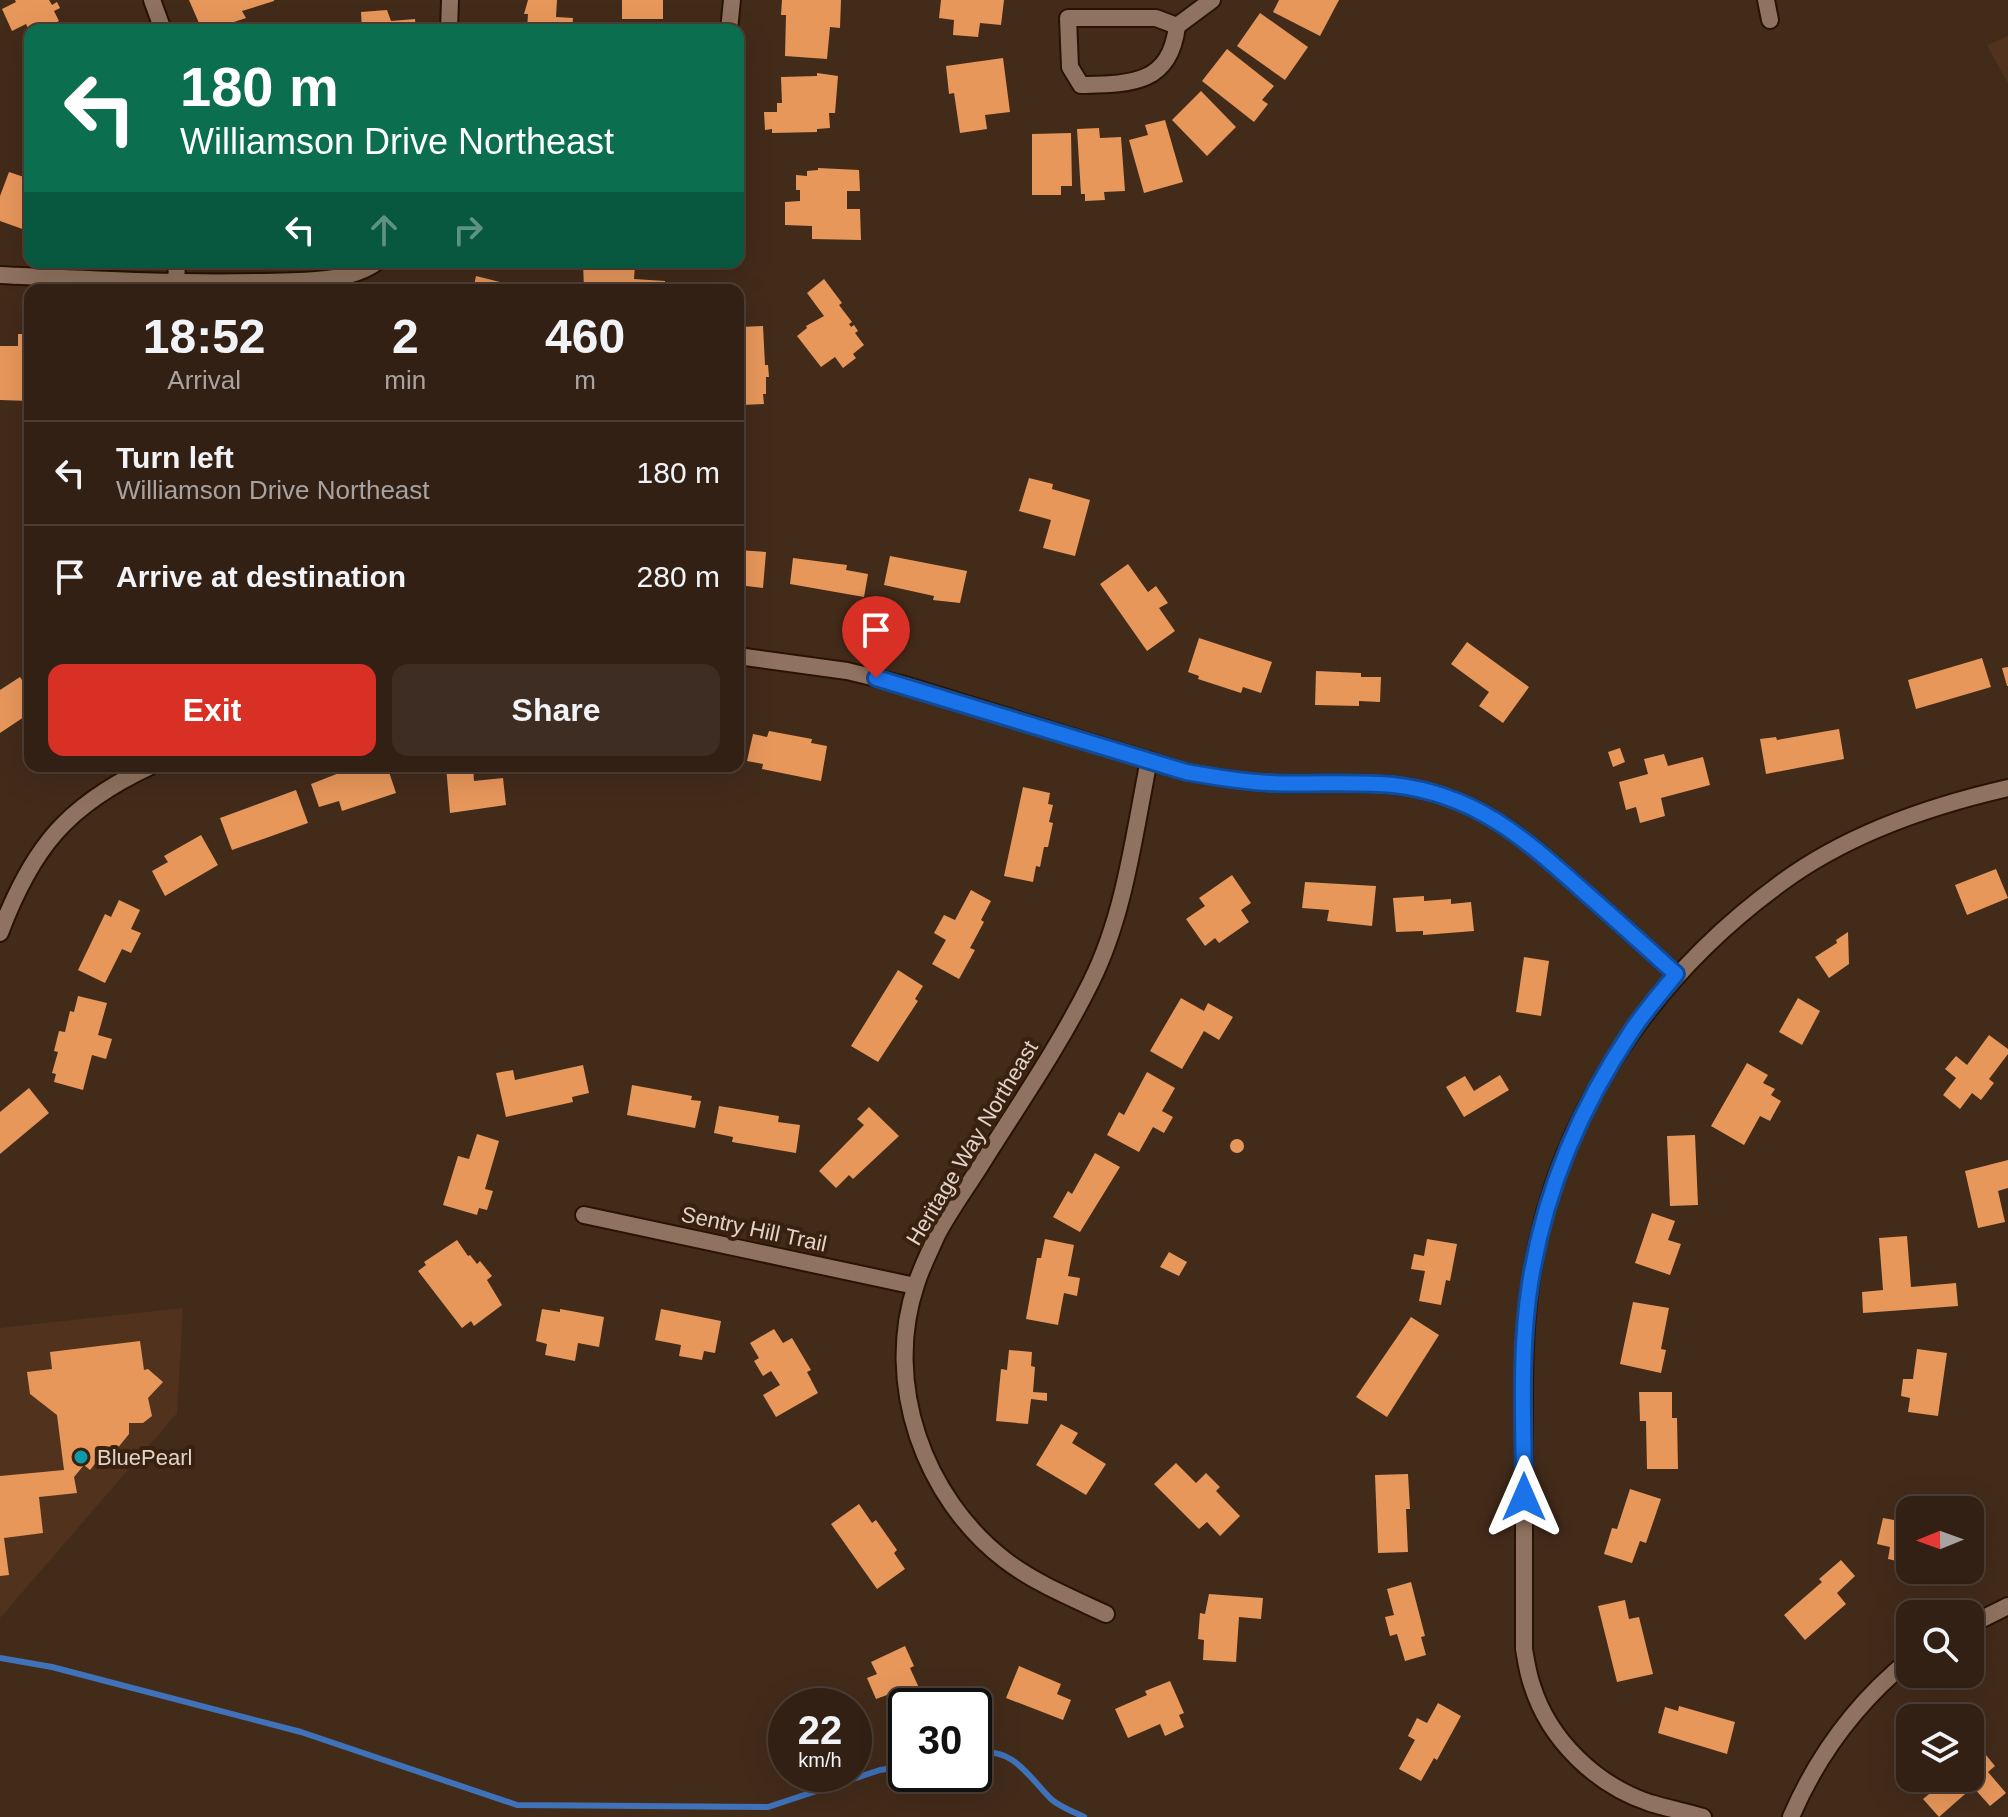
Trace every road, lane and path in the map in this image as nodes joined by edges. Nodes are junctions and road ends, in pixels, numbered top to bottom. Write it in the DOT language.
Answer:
graph roads {
  1 [pos="152,0"];
  2 [pos="450,0"];
  3 [pos="732,0"];
  4 [pos="1212,0"];
  5 [pos="1766,0"];
  6 [pos="1770,20"];
  7 [pos="161,24"];
  8 [pos="449,24"];
  9 [pos="730,24"];
  10 [pos="1177,26"];
  11 [pos="177,268"];
  12 [pos="370,268"];
  13 [pos="0,275"];
  14 [pos="176,284"];
  15 [pos="744,657"];
  16 [pos="1149,760"];
  17 [pos="138,772"];
  18 [pos="2008,788"];
  19 [pos="0,933"];
  20 [pos="1676,974"];
  21 [pos="584,1215"];
  22 [pos="915,1286"];
  23 [pos="2008,1606"];
  24 [pos="1106,1614"];
  25 [pos="1984,1618"];
  26 [pos="1896,1670"];
  27 [pos="1703,1817"];
  28 [pos="1791,1817"];
  1 -- 7 [label="street"];
  2 -- 8 [label="street"];
  3 -- 9 [label="street"];
  4 -- 10 [label="street"];
  5 -- 6 [label="street"];
  10 -- 10 [label="street"];
  11 -- 14 [label="street"];
  12 -- 14 [label="street"];
  13 -- 14 [label="street"];
  15 -- 16 [label="street"];
  16 -- 20 [label="street"];
  16 -- 22 [label="street, Heritage Way Northeast"];
  17 -- 19 [label="street"];
  18 -- 20 [label="street"];
  20 -- 27 [label="street"];
  21 -- 22 [label="street, Sentry Hill Trail"];
  22 -- 24 [label="street, Heritage Way Northeast"];
  23 -- 25 [label="street"];
  26 -- 28 [label="street"];
}
